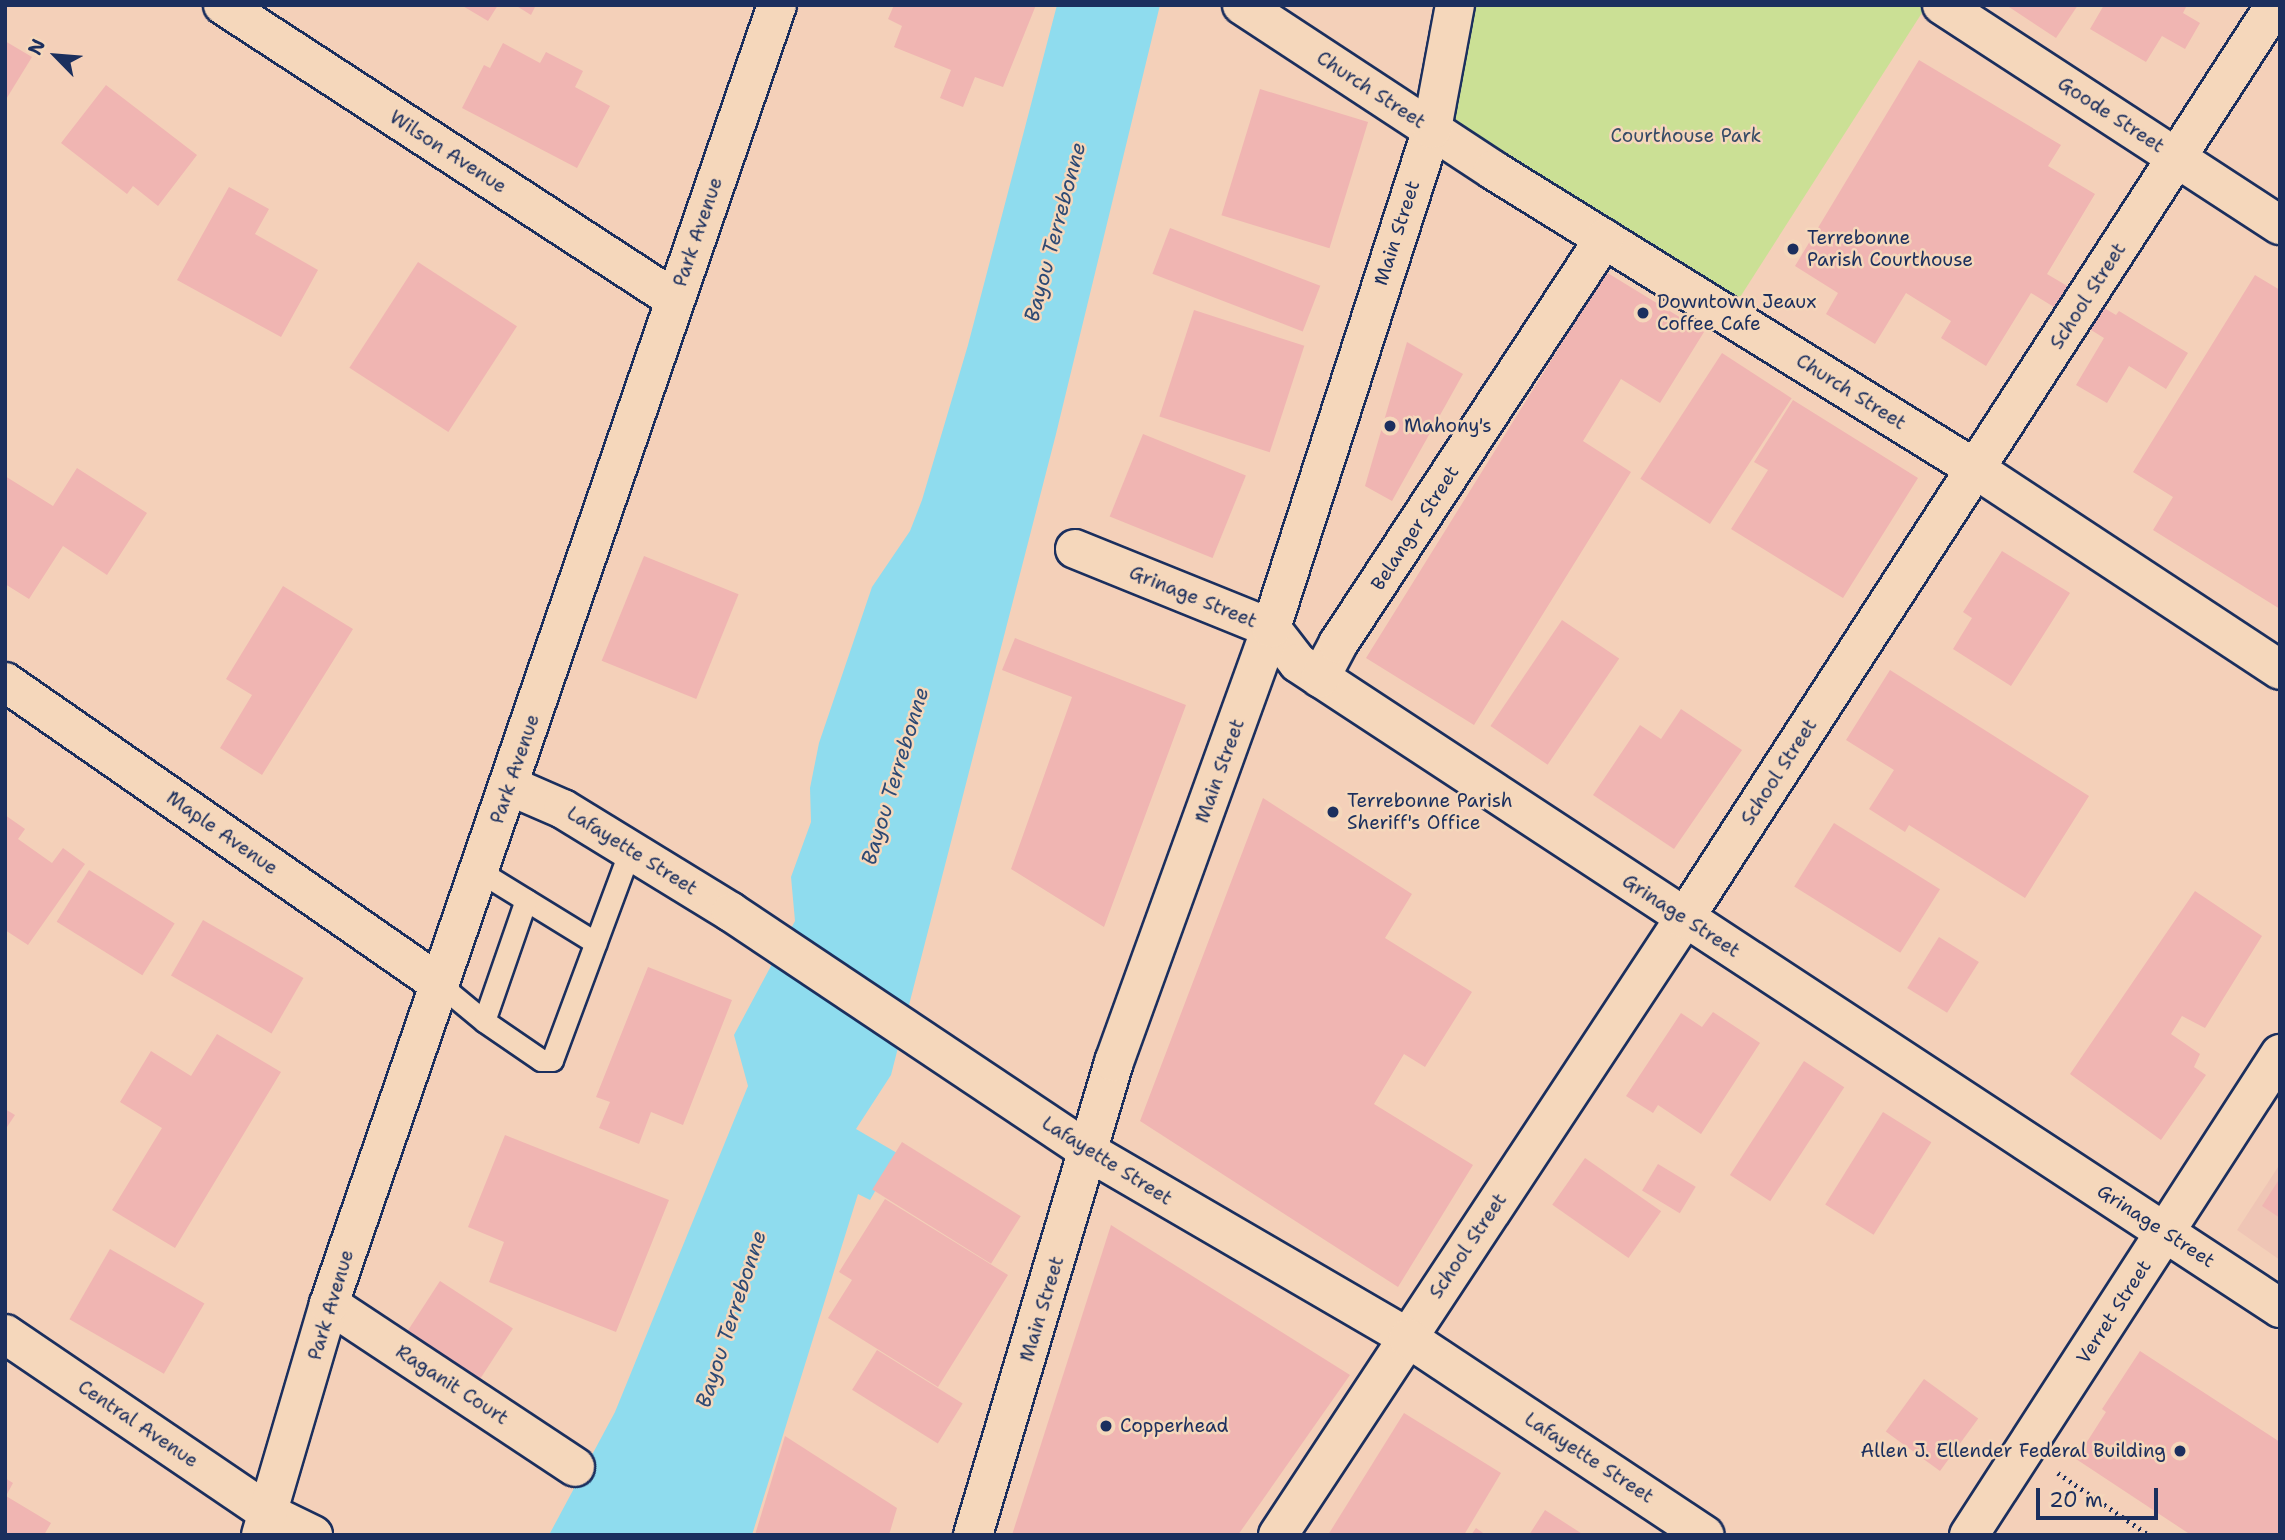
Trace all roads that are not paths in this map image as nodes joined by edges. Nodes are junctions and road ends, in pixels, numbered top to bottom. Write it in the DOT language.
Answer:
graph roads {
  1 [pos="223,5"];
  2 [pos="777,5"];
  3 [pos="1241,5"];
  4 [pos="1455,5"];
  5 [pos="1942,5"];
  6 [pos="2275,5"];
  7 [pos="1432,129"];
  8 [pos="2176,158"];
  9 [pos="2280,225"];
  10 [pos="1604,239"];
  11 [pos="674,299"];
  12 [pos="1976,470"];
  13 [pos="1075,549"];
  14 [pos="1271,628"];
  15 [pos="2280,670"];
  16 [pos="1320,678"];
  17 [pos="5,682"];
  18 [pos="510,786"];
  19 [pos="630,850"];
  20 [pos="479,870"];
  21 [pos="526,900"];
  22 [pos="1684,919"];
  23 [pos="596,943"];
  24 [pos="438,984"];
  25 [pos="484,1021"];
  26 [pos="2280,1054"];
  27 [pos="1089,1152"];
  28 [pos="2167,1232"];
  29 [pos="329,1304"];
  30 [pos="2280,1308"];
  31 [pos="5,1334"];
  32 [pos="1408,1338"];
  33 [pos="576,1466"];
  34 [pos="266,1525"];
  35 [pos="313,1535"];
  36 [pos="973,1535"];
  37 [pos="1279,1535"];
  38 [pos="1706,1535"];
  39 [pos="1969,1535"];
  1 -- 11 [label="street, Wilson Avenue"];
  2 -- 11 [label="street, Park Avenue"];
  3 -- 7 [label="street, Church Street"];
  4 -- 7 [label="street, Main Street"];
  5 -- 8 [label="street, Goode Street"];
  6 -- 8 [label="street, School Street"];
  7 -- 10 [label="street, Church Street"];
  7 -- 14 [label="street, Main Street"];
  8 -- 9 [label="street, Goode Street"];
  8 -- 12 [label="street, School Street"];
  10 -- 12 [label="street, Church Street"];
  10 -- 16 [label="street, Belanger Street"];
  11 -- 18 [label="street, Park Avenue"];
  12 -- 15 [label="street, Church Street"];
  12 -- 22 [label="street, School Street"];
  13 -- 14 [label="street, Grinage Street"];
  14 -- 16 [label="street, Grinage Street"];
  14 -- 27 [label="street, Main Street"];
  16 -- 22 [label="street, Grinage Street"];
  17 -- 24 [label="street, Maple Avenue"];
  18 -- 19 [label="street, Lafayette Street"];
  18 -- 20 [label="street, Park Avenue"];
  19 -- 23 [label="lane"];
  19 -- 27 [label="street, Lafayette Street"];
  20 -- 21 [label="lane"];
  20 -- 24 [label="street, Park Avenue"];
  21 -- 23 [label="lane"];
  21 -- 25 [label="lane"];
  22 -- 28 [label="street, Grinage Street"];
  22 -- 32 [label="street, School Street"];
  23 -- 25 [label="lane"];
  24 -- 25 [label="lane"];
  24 -- 29 [label="street, Park Avenue"];
  26 -- 28 [label="street, Verret Street"];
  27 -- 32 [label="street, Lafayette Street"];
  27 -- 36 [label="street, Main Street"];
  28 -- 30 [label="street, Grinage Street"];
  28 -- 39 [label="street, Verret Street"];
  29 -- 33 [label="street, Raganit Court"];
  29 -- 34 [label="street, Park Avenue"];
  31 -- 34 [label="street, Central Avenue"];
  32 -- 37 [label="street, School Street"];
  32 -- 38 [label="street, Lafayette Street"];
  34 -- 35 [label="street, Central Avenue"];
}
